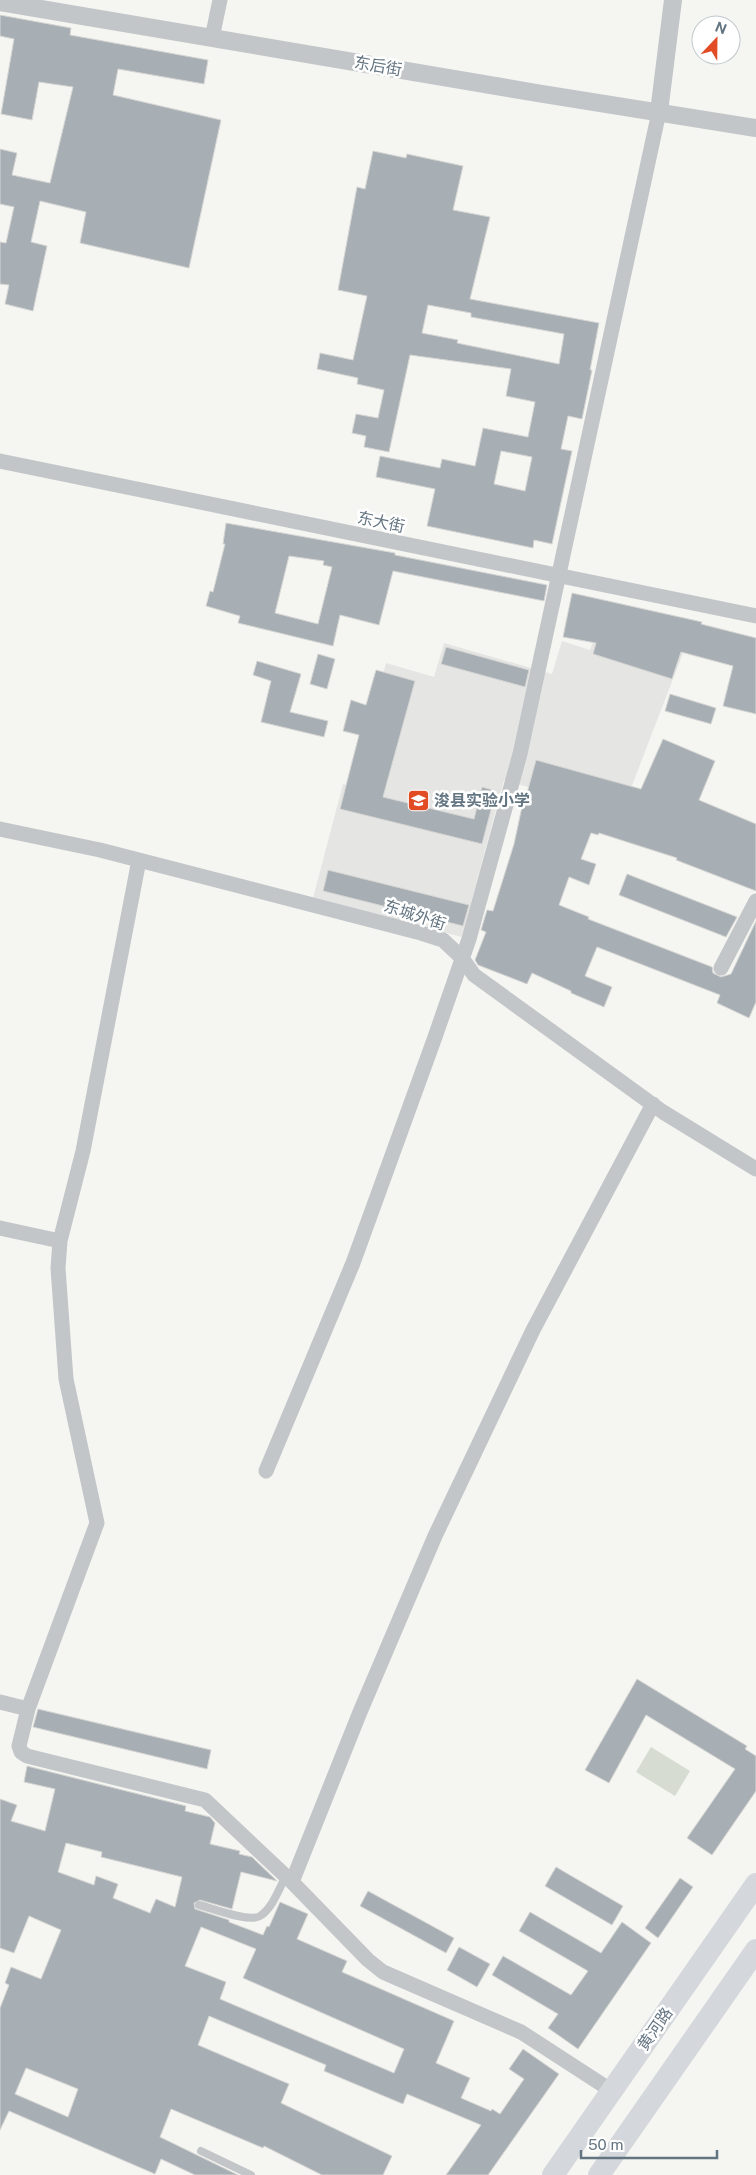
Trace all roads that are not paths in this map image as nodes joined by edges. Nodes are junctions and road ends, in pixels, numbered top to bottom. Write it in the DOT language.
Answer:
graph roads {
  1 [pos="220,0"];
  2 [pos="673,0"];
  3 [pos="0,2"];
  4 [pos="212,38"];
  5 [pos="659,112"];
  6 [pos="756,128"];
  7 [pos="0,461"];
  8 [pos="560,576"];
  9 [pos="756,616"];
  10 [pos="0,829"];
  11 [pos="139,860"];
  12 [pos="756,901"];
  13 [pos="462,958"];
  14 [pos="721,968"];
  15 [pos="653,1104"];
  16 [pos="756,1169"];
  17 [pos="0,1228"];
  18 [pos="60,1241"];
  19 [pos="266,1471"];
  20 [pos="0,1702"];
  21 [pos="28,1709"];
  22 [pos="289,1879"];
  23 [pos="756,1884"];
  24 [pos="198,1905"];
  25 [pos="756,1950"];
  26 [pos="612,2091"];
  27 [pos="201,2151"];
  28 [pos="251,2175"];
  29 [pos="553,2175"];
  30 [pos="599,2175"];
  1 -- 4 [label="street"];
  2 -- 5 [label="street"];
  3 -- 4 [label="street, 东后街"];
  4 -- 5 [label="street, 东后街"];
  5 -- 6 [label="street, 东后街"];
  5 -- 8 [label="street"];
  7 -- 8 [label="street, 东大街"];
  8 -- 9 [label="street, 东大街"];
  8 -- 13 [label="street"];
  10 -- 11 [label="street, 东城外街"];
  11 -- 13 [label="street, 东城外街"];
  11 -- 18 [label="street"];
  12 -- 14 [label="street"];
  13 -- 15 [label="street, 东城外街"];
  13 -- 19 [label="street"];
  15 -- 16 [label="street, 东城外街"];
  15 -- 22 [label="street"];
  17 -- 18 [label="street"];
  18 -- 21 [label="street"];
  20 -- 21 [label="street"];
  21 -- 22 [label="street"];
  22 -- 24 [label="lane"];
  22 -- 26 [label="street"];
  23 -- 26 [label="main road, 黄河路"];
  25 -- 30 [label="main road"];
  26 -- 29 [label="main road, 黄河路"];
  27 -- 28 [label="lane"];
}
